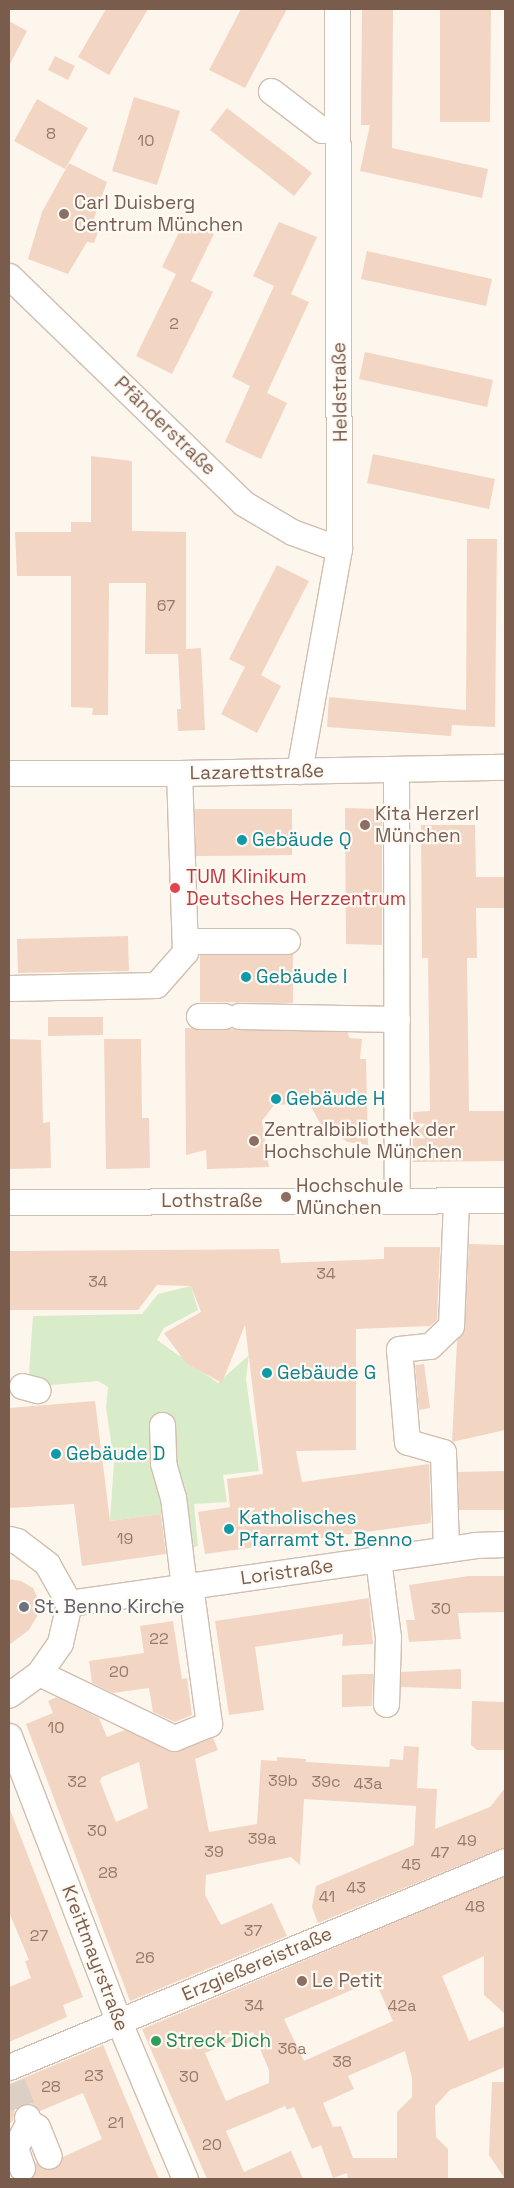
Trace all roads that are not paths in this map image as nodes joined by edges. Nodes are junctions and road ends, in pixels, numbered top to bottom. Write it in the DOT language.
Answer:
graph roads {
  1 [pos="337,9"];
  2 [pos="271,91"];
  3 [pos="337,130"];
  4 [pos="9,276"];
  5 [pos="339,549"];
  6 [pos="505,767"];
  7 [pos="396,770"];
  8 [pos="299,772"];
  9 [pos="9,773"];
  10 [pos="180,773"];
  11 [pos="185,941"];
  12 [pos="287,942"];
  13 [pos="9,988"];
  14 [pos="199,1016"];
  15 [pos="397,1019"];
  16 [pos="397,1200"];
  17 [pos="456,1200"];
  18 [pos="505,1200"];
  19 [pos="9,1202"];
  20 [pos="162,1426"];
  21 [pos="9,1539"];
  22 [pos="505,1544"];
  23 [pos="446,1549"];
  24 [pos="378,1559"];
  25 [pos="192,1586"];
  26 [pos="69,1603"];
  27 [pos="39,1672"];
  28 [pos="9,1692"];
  29 [pos="386,1704"];
  30 [pos="220,1706"];
  31 [pos="9,1736"];
  32 [pos="505,1861"];
  33 [pos="119,2022"];
  34 [pos="10,2074"];
  35 [pos="49,2156"];
  36 [pos="22,2168"];
  37 [pos="185,2179"];
  1 -- 3 [label="street, Heldstraße"];
  2 -- 3 [label="street"];
  3 -- 5 [label="street, Heldstraße"];
  4 -- 5 [label="street, Pfänderstraße"];
  5 -- 8 [label="street, Heldstraße"];
  6 -- 7 [label="street, Lazarettstraße"];
  7 -- 8 [label="street, Lazarettstraße"];
  7 -- 15 [label="street"];
  8 -- 10 [label="street, Lazarettstraße"];
  9 -- 10 [label="street, Lazarettstraße"];
  10 -- 11 [label="street"];
  11 -- 12 [label="street"];
  11 -- 13 [label="street"];
  14 -- 15 [label="street"];
  15 -- 16 [label="street"];
  16 -- 17 [label="street, Lothstraße"];
  16 -- 19 [label="street, Lothstraße"];
  17 -- 18 [label="street, Lothstraße"];
  17 -- 23 [label="street"];
  20 -- 25 [label="street"];
  21 -- 26 [label="street"];
  22 -- 23 [label="street, Loristraße"];
  23 -- 24 [label="street, Loristraße"];
  24 -- 25 [label="street, Loristraße"];
  24 -- 29 [label="street"];
  25 -- 26 [label="street, Loristraße"];
  25 -- 27 [label="street"];
  25 -- 30 [label="street"];
  26 -- 27 [label="street"];
  27 -- 28 [label="street"];
  31 -- 33 [label="street, Kreittmayrstraße"];
  32 -- 33 [label="street, Erzgießereistraße"];
  33 -- 34 [label="street, Erzgießereistraße"];
  33 -- 37 [label="street, Kreittmayrstraße"];
  35 -- 36 [label="street"];
}
